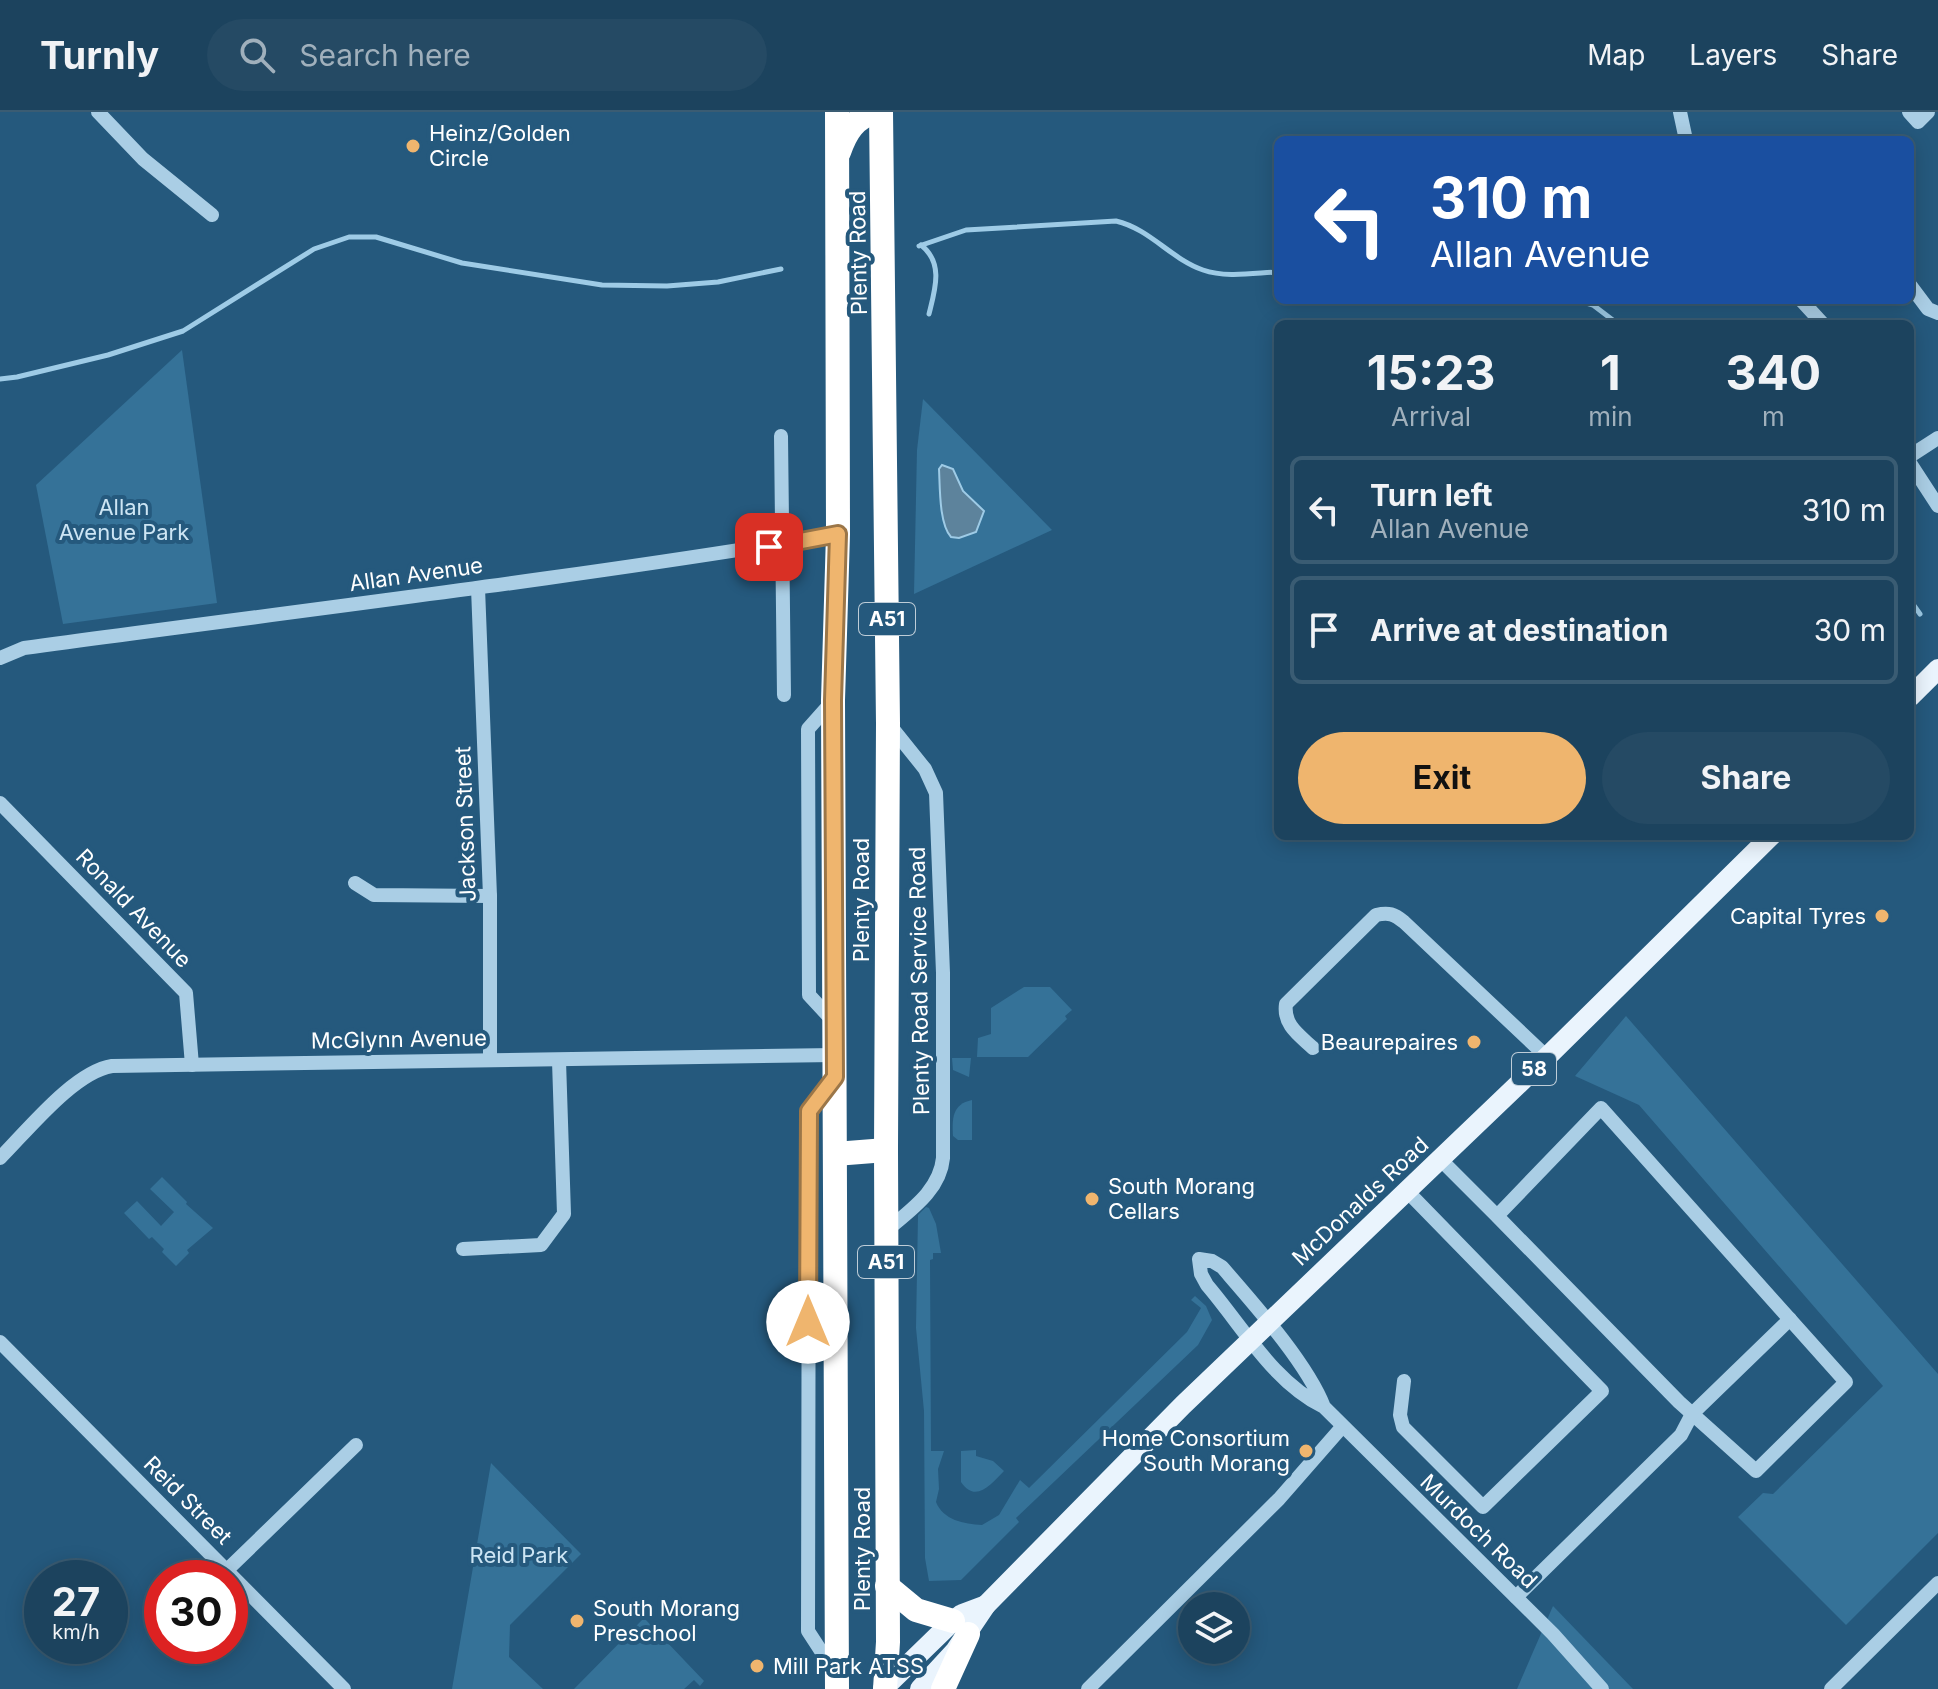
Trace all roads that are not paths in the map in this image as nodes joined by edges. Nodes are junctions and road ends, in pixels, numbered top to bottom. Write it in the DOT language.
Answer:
graph roads {
  1 [pos="98,112"];
  2 [pos="837,112"];
  3 [pos="878,112"];
  4 [pos="1680,112"];
  5 [pos="1909,112"];
  6 [pos="1928,112"];
  7 [pos="1685,136"];
  8 [pos="837,158"];
  9 [pos="212,215"];
  10 [pos="1914,290"];
  11 [pos="1805,304"];
  12 [pos="1938,313"];
  13 [pos="1819,320"];
  14 [pos="781,436"];
  15 [pos="1938,438"];
  16 [pos="1914,453"];
  17 [pos="1914,468"];
  18 [pos="1932,493"];
  19 [pos="1938,506"];
  20 [pos="838,534"];
  21 [pos="783,543"];
  22 [pos="478,588"];
  23 [pos="0,658"];
  24 [pos="1938,669"];
  25 [pos="1914,693"];
  26 [pos="784,695"];
  27 [pos="888,723"];
  28 [pos="0,803"];
  29 [pos="1767,840"];
  30 [pos="355,883"];
  31 [pos="490,896"];
  32 [pos="1313,1048"];
  33 [pos="1547,1057"];
  34 [pos="490,1059"];
  35 [pos="559,1061"];
  36 [pos="192,1065"];
  37 [pos="835,1066"];
  38 [pos="886,1150"];
  39 [pos="835,1154"];
  40 [pos="0,1158"];
  41 [pos="1439,1158"];
  42 [pos="1406,1190"];
  43 [pos="1497,1216"];
  44 [pos="886,1231"];
  45 [pos="463,1249"];
  46 [pos="1790,1319"];
  47 [pos="1268,1322"];
  48 [pos="836,1333"];
  49 [pos="1250,1338"];
  50 [pos="0,1342"];
  51 [pos="1404,1381"];
  52 [pos="808,1382"];
  53 [pos="1324,1407"];
  54 [pos="1692,1414"];
  55 [pos="1342,1427"];
  56 [pos="356,1445"];
  57 [pos="217,1560"];
  58 [pos="237,1560"];
  59 [pos="1938,1583"];
  60 [pos="887,1586"];
  61 [pos="248,1591"];
  62 [pos="1516,1597"];
  63 [pos="960,1627"];
  64 [pos="836,1682"];
  65 [pos="885,1688"];
  66 [pos="344,1689"];
  67 [pos="920,1689"];
  68 [pos="943,1689"];
  69 [pos="1088,1689"];
  70 [pos="1602,1689"];
  71 [pos="1831,1689"];
  1 -- 9 [label="street"];
  2 -- 8 [label="highway, Plenty Road / A51"];
  3 -- 8 [label="highway"];
  3 -- 27 [label="highway, Plenty Road / A51"];
  4 -- 7 [label="street"];
  5 -- 6 [label="street"];
  8 -- 20 [label="highway, Plenty Road / A51"];
  10 -- 12 [label="street"];
  11 -- 13 [label="street"];
  14 -- 21 [label="street"];
  15 -- 16 [label="street"];
  17 -- 18 [label="street"];
  18 -- 19 [label="street"];
  20 -- 21 [label="street, Allan Avenue"];
  20 -- 37 [label="highway, Plenty Road / A51"];
  21 -- 22 [label="street, Allan Avenue"];
  21 -- 26 [label="street"];
  22 -- 23 [label="street, Allan Avenue"];
  22 -- 31 [label="street, Jackson Street"];
  24 -- 25 [label="main road"];
  27 -- 38 [label="highway, Plenty Road / A51"];
  27 -- 44 [label="street, Plenty Road Service Road"];
  28 -- 36 [label="street, Ronald Avenue"];
  29 -- 33 [label="main road, McDonalds Road / 58"];
  30 -- 31 [label="street"];
  31 -- 34 [label="street, Jackson Street"];
  32 -- 33 [label="street"];
  33 -- 41 [label="main road, McDonalds Road / 58"];
  34 -- 35 [label="street, McGlynn Avenue"];
  34 -- 36 [label="street, McGlynn Avenue"];
  35 -- 37 [label="street, McGlynn Avenue"];
  35 -- 45 [label="street"];
  36 -- 40 [label="street, McGlynn Avenue"];
  37 -- 39 [label="highway, Plenty Road / A51"];
  37 -- 52 [label="street, Plenty Road"];
  38 -- 39 [label="highway"];
  38 -- 44 [label="highway, Plenty Road / A51"];
  39 -- 48 [label="highway, Plenty Road / A51"];
  41 -- 42 [label="main road, McDonalds Road / 58"];
  41 -- 43 [label="street"];
  42 -- 47 [label="main road, McDonalds Road / 58"];
  42 -- 51 [label="street"];
  43 -- 46 [label="street"];
  43 -- 54 [label="street"];
  44 -- 60 [label="highway, Plenty Road / A51"];
  46 -- 54 [label="street"];
  46 -- 54 [label="street"];
  47 -- 49 [label="main road, McDonalds Road / 58"];
  47 -- 49 [label="street, Murdoch Road"];
  47 -- 53 [label="street, Murdoch Road"];
  48 -- 52 [label="street, Plenty Road"];
  48 -- 64 [label="highway, Plenty Road / A51"];
  49 -- 53 [label="street, Murdoch Road"];
  49 -- 63 [label="main road, McDonalds Road / 58"];
  50 -- 57 [label="street, Reid Street"];
  52 -- 64 [label="street, Plenty Road"];
  53 -- 55 [label="street, Murdoch Road"];
  54 -- 62 [label="street"];
  55 -- 62 [label="street, Murdoch Road"];
  55 -- 69 [label="street"];
  56 -- 58 [label="street"];
  59 -- 71 [label="street"];
  60 -- 63 [label="highway"];
  60 -- 65 [label="highway, Plenty Road / A51"];
  61 -- 66 [label="street, Reid Street"];
  62 -- 70 [label="street, Murdoch Road"];
  63 -- 65 [label="main road, McDonalds Road / 58"];
  63 -- 67 [label="main road, McDonalds Road / 58"];
  63 -- 68 [label="highway"];
}
